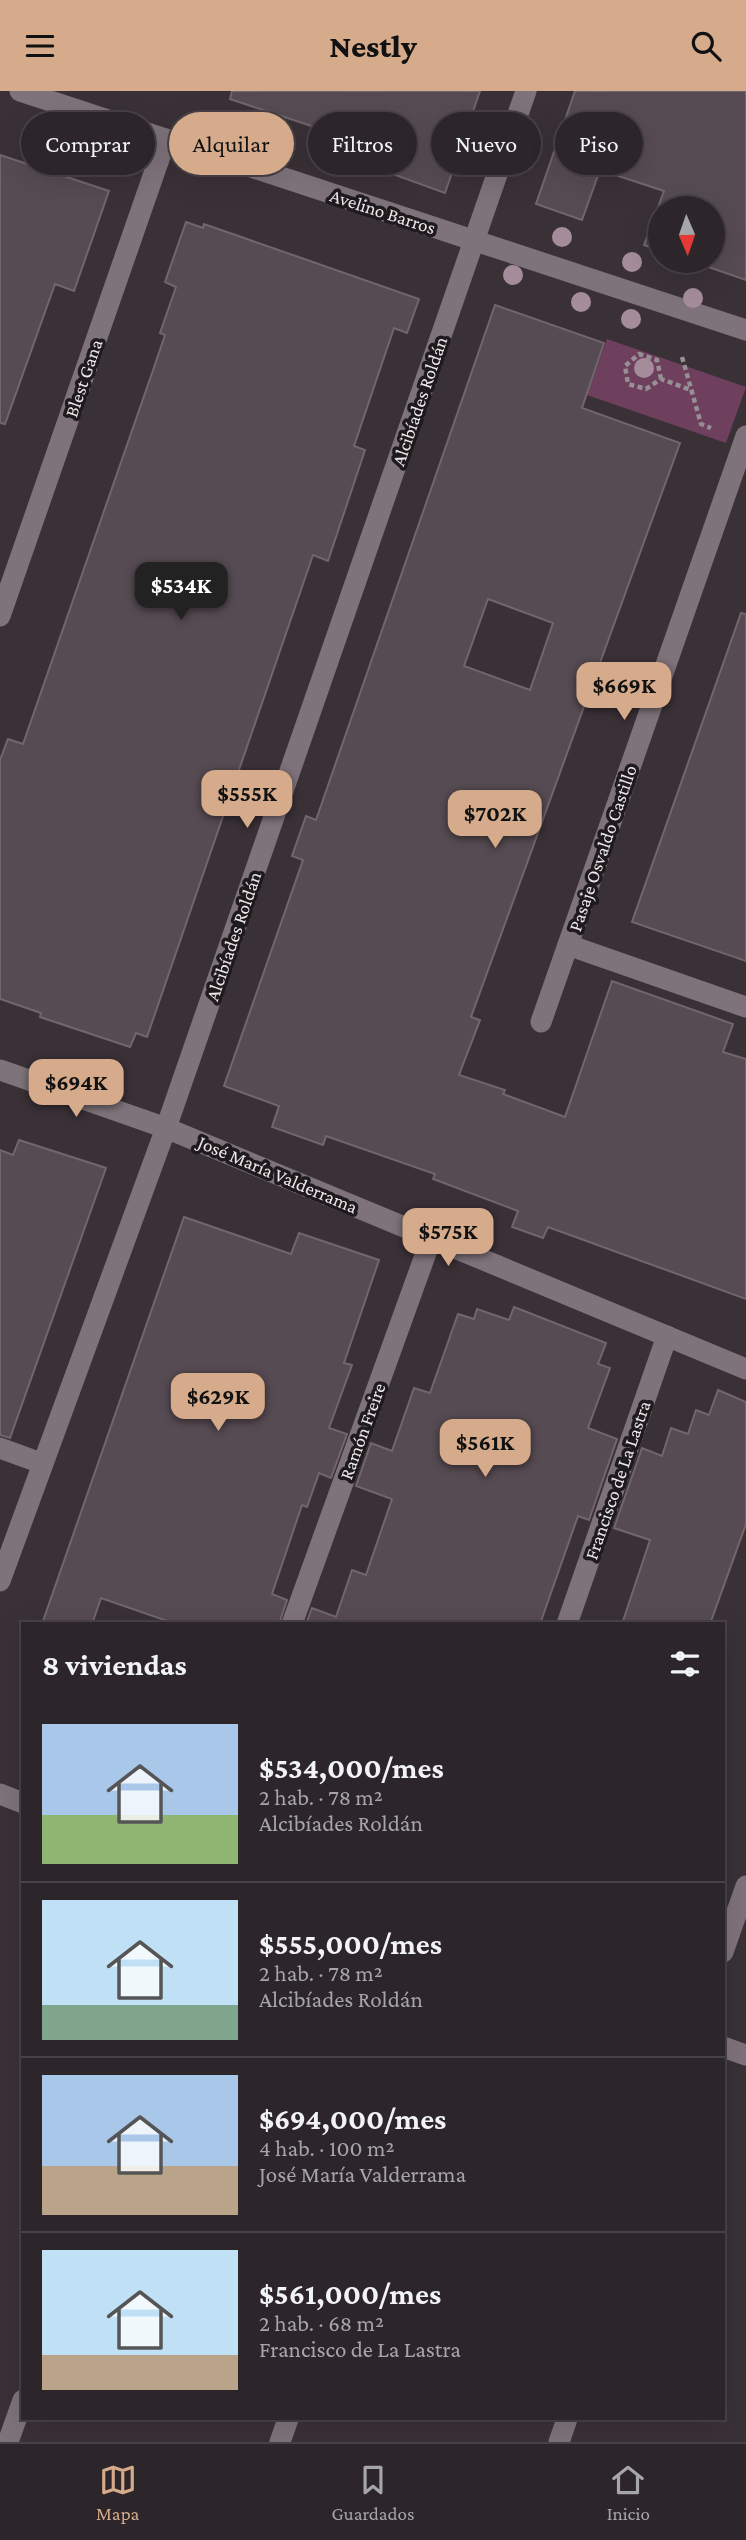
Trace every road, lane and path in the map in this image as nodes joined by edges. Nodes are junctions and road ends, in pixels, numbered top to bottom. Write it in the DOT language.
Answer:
graph roads {
  1 [pos="20,91"];
  2 [pos="526,91"];
  3 [pos="166,139"];
  4 [pos="474,241"];
  5 [pos="746,330"];
  6 [pos="682,357"];
  7 [pos="661,379"];
  8 [pos="691,390"];
  9 [pos="711,428"];
  10 [pos="746,436"];
  11 [pos="0,616"];
  12 [pos="568,945"];
  13 [pos="746,1007"];
  14 [pos="541,1022"];
  15 [pos="0,1070"];
  16 [pos="166,1128"];
  17 [pos="431,1239"];
  18 [pos="667,1336"];
  19 [pos="746,1369"];
  20 [pos="0,1448"];
  21 [pos="41,1462"];
  22 [pos="0,1581"];
  23 [pos="293,1622"];
  24 [pos="569,1622"];
  25 [pos="0,1794"];
  26 [pos="21,1802"];
  27 [pos="746,1886"];
  28 [pos="725,1946"];
  29 [pos="725,2048"];
  30 [pos="746,2055"];
  31 [pos="21,2406"];
  32 [pos="288,2420"];
  33 [pos="567,2420"];
  34 [pos="8,2442"];
  35 [pos="280,2442"];
  36 [pos="559,2442"];
  1 -- 3 [label="street, Avelino Barros"];
  2 -- 4 [label="street, Alcibíades Roldán"];
  3 -- 4 [label="street, Avelino Barros"];
  3 -- 11 [label="street, Blest Gana"];
  4 -- 5 [label="street, Avelino Barros"];
  4 -- 16 [label="street, Alcibíades Roldán"];
  6 -- 8 [label="path"];
  7 -- 7 [label="path"];
  7 -- 8 [label="path"];
  8 -- 9 [label="path"];
  10 -- 12 [label="street, Pasaje Osvaldo Castillo"];
  12 -- 13 [label="street"];
  12 -- 14 [label="street, Pasaje Osvaldo Castillo"];
  15 -- 16 [label="street, José María Valderrama"];
  16 -- 17 [label="street, José María Valderrama"];
  16 -- 21 [label="street, Alcibíades Roldán"];
  17 -- 18 [label="street, José María Valderrama"];
  17 -- 23 [label="street, Ramón Freire"];
  18 -- 19 [label="street, José María Valderrama"];
  18 -- 24 [label="street, Francisco de La Lastra"];
  20 -- 21 [label="street"];
  21 -- 22 [label="street, Alcibíades Roldán"];
  25 -- 26 [label="street"];
  27 -- 28 [label="street"];
  29 -- 30 [label="street"];
  31 -- 34 [label="street"];
  32 -- 35 [label="street"];
  33 -- 36 [label="street"];
}
